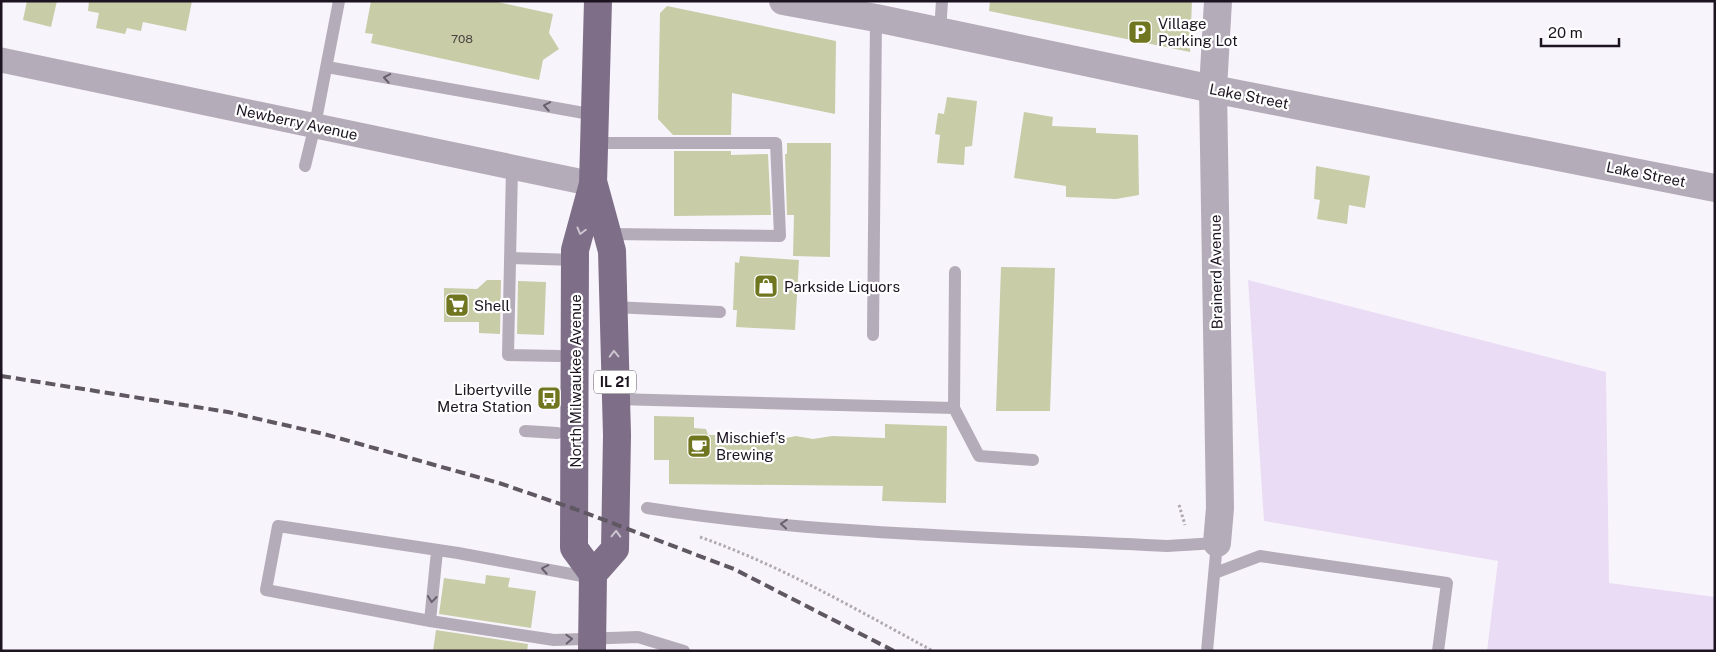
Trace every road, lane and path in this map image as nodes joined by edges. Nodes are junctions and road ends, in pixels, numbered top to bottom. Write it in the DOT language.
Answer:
graph roads {
  1 [pos="339,1"];
  2 [pos="598,1"];
  3 [pos="783,1"];
  4 [pos="942,1"];
  5 [pos="1218,1"];
  6 [pos="876,18"];
  7 [pos="940,31"];
  8 [pos="1,60"];
  9 [pos="326,67"];
  10 [pos="1213,89"];
  11 [pos="595,115"];
  12 [pos="315,125"];
  13 [pos="594,143"];
  14 [pos="305,166"];
  15 [pos="512,168"];
  16 [pos="593,184"];
  17 [pos="1715,188"];
  18 [pos="607,234"];
  19 [pos="510,258"];
  20 [pos="576,260"];
  21 [pos="955,272"];
  22 [pos="613,307"];
  23 [pos="720,312"];
  24 [pos="873,335"];
  25 [pos="559,356"];
  26 [pos="616,399"];
  27 [pos="954,408"];
  28 [pos="525,431"];
  29 [pos="557,433"];
  30 [pos="1033,460"];
  31 [pos="647,508"];
  32 [pos="697,536"];
  33 [pos="1217,542"];
  34 [pos="437,551"];
  35 [pos="1214,573"];
  36 [pos="593,576"];
  37 [pos="430,621"];
  38 [pos="592,644"];
  39 [pos="684,651"];
  40 [pos="933,651"];
  41 [pos="1207,651"];
  42 [pos="1438,651"];
  1 -- 9 [label="lane"];
  2 -- 11 [label="main road, North Milwaukee Avenue / IL 21"];
  3 -- 6 [label="street, Lake Street"];
  4 -- 7 [label="lane"];
  5 -- 10 [label="street, Brainerd Avenue"];
  6 -- 7 [label="street, Lake Street"];
  6 -- 24 [label="lane"];
  7 -- 10 [label="street, Lake Street"];
  8 -- 12 [label="street, Newberry Avenue"];
  11 -- 9 [label="lane, one-way"];
  9 -- 12 [label="lane"];
  10 -- 17 [label="street, Lake Street"];
  10 -- 33 [label="street, Brainerd Avenue"];
  11 -- 13 [label="main road, North Milwaukee Avenue / IL 21"];
  12 -- 14 [label="lane"];
  12 -- 15 [label="street, Newberry Avenue"];
  13 -- 16 [label="main road, North Milwaukee Avenue / IL 21"];
  13 -- 18 [label="lane"];
  15 -- 16 [label="street, Newberry Avenue"];
  15 -- 19 [label="lane"];
  16 -- 18 [label="main road, North Milwaukee Avenue / IL 21"];
  16 -- 20 [label="main road, North Milwaukee Avenue / IL 21, one-way"];
  18 -- 22 [label="main road, North Milwaukee Avenue / IL 21"];
  19 -- 20 [label="lane"];
  19 -- 25 [label="lane"];
  20 -- 36 [label="main road, North Milwaukee Avenue / IL 21"];
  21 -- 27 [label="lane"];
  22 -- 23 [label="lane"];
  26 -- 22 [label="main road, North Milwaukee Avenue / IL 21, one-way"];
  26 -- 27 [label="lane"];
  36 -- 26 [label="main road, North Milwaukee Avenue / IL 21, one-way"];
  27 -- 30 [label="lane"];
  28 -- 29 [label="lane"];
  33 -- 31 [label="lane, one-way"];
  32 -- 40 [label="path"];
  33 -- 35 [label="lane"];
  36 -- 34 [label="lane, one-way"];
  34 -- 37 [label="lane, one-way"];
  34 -- 37 [label="lane"];
  35 -- 41 [label="lane"];
  35 -- 42 [label="lane"];
  36 -- 38 [label="main road"];
  37 -- 38 [label="lane, one-way"];
  38 -- 39 [label="lane"];
}
